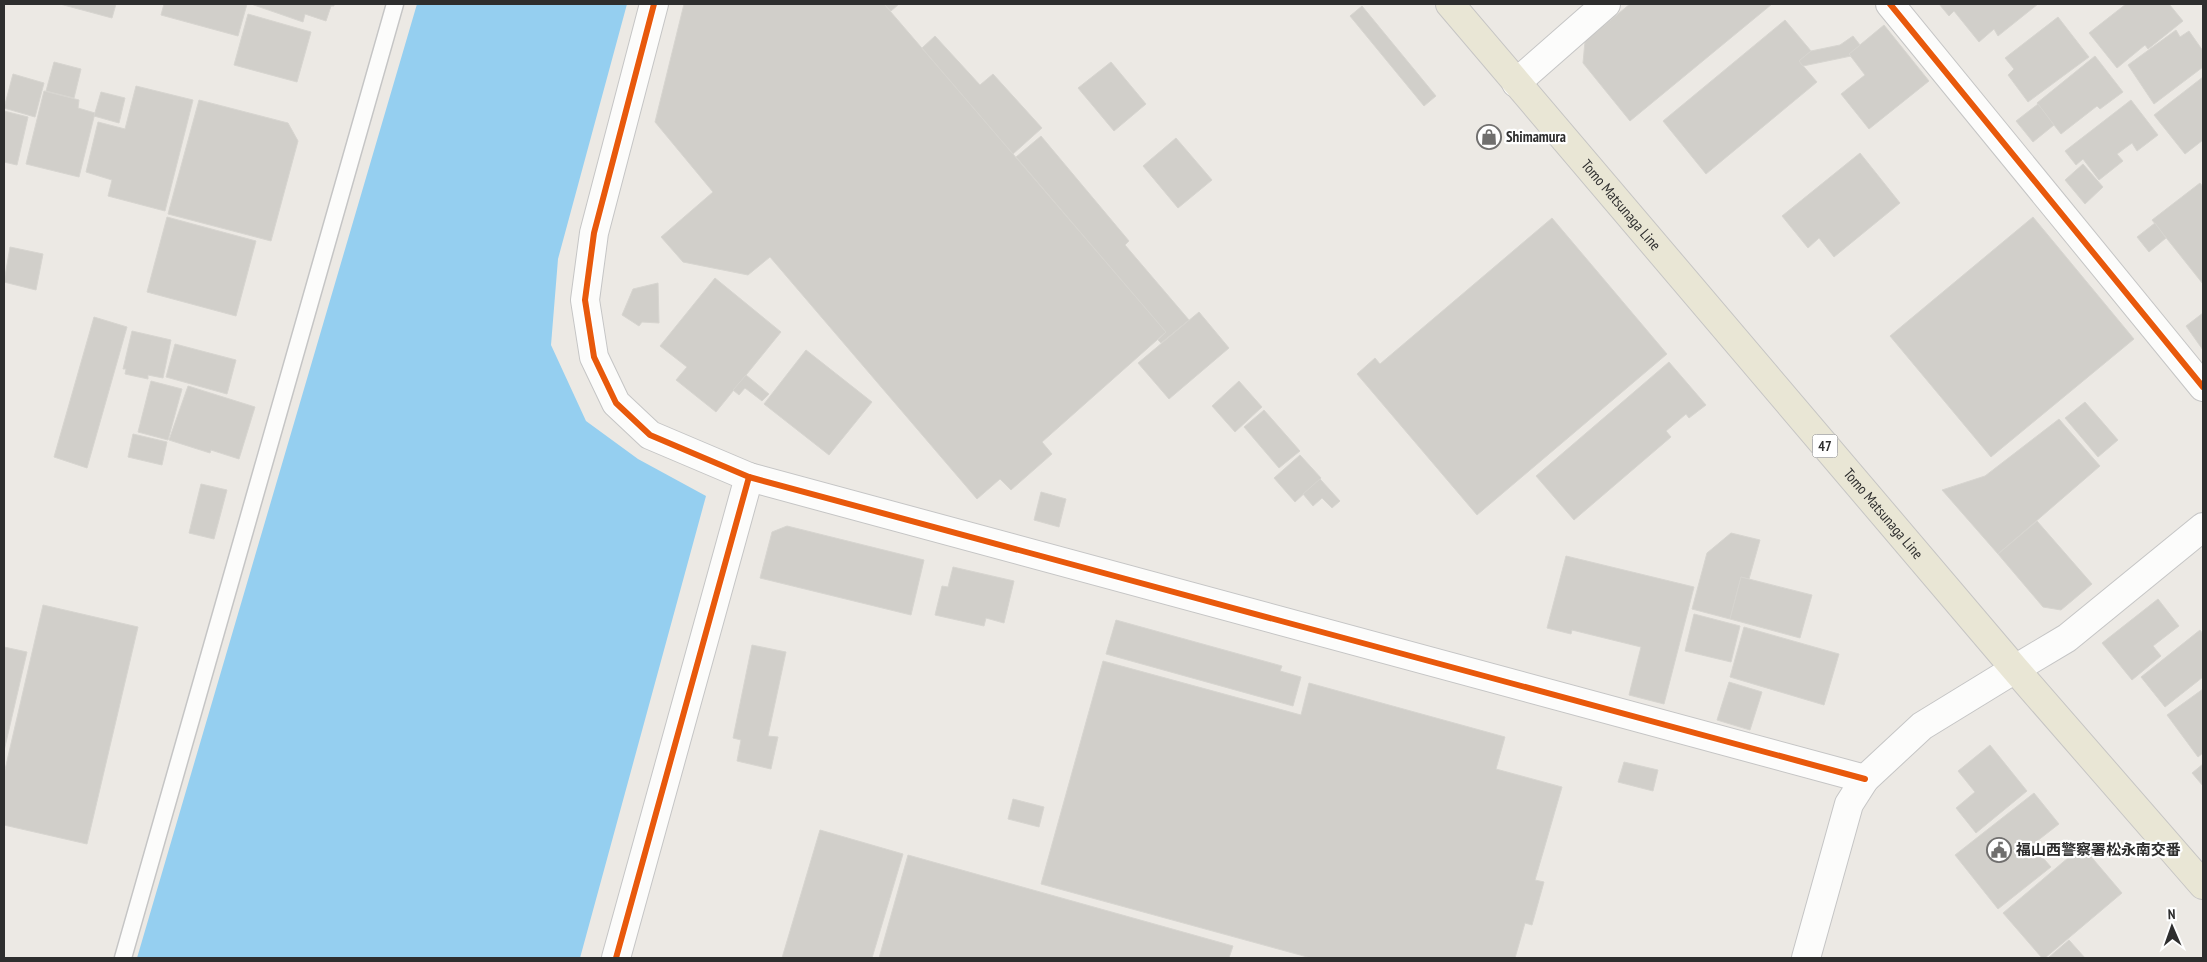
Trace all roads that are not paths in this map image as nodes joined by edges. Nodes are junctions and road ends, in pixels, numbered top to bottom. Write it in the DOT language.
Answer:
graph roads {
  1 [pos="395,4"];
  2 [pos="654,4"];
  3 [pos="1450,4"];
  4 [pos="1606,4"];
  5 [pos="1890,4"];
  6 [pos="1516,83"];
  7 [pos="2203,387"];
  8 [pos="749,477"];
  9 [pos="2203,527"];
  10 [pos="2015,669"];
  11 [pos="1865,780"];
  12 [pos="2203,885"];
  13 [pos="123,958"];
  14 [pos="616,958"];
  15 [pos="1806,958"];
  1 -- 13 [label="lane"];
  2 -- 8 [label="street"];
  3 -- 6 [label="main road, Tomo Matsunaga Line / 47"];
  4 -- 6 [label="street"];
  5 -- 7 [label="street"];
  6 -- 10 [label="main road, Tomo Matsunaga Line / 47"];
  8 -- 11 [label="street"];
  8 -- 14 [label="street"];
  9 -- 10 [label="street"];
  10 -- 11 [label="street"];
  10 -- 12 [label="main road, Tomo Matsunaga Line / 47"];
  11 -- 15 [label="street"];
}
